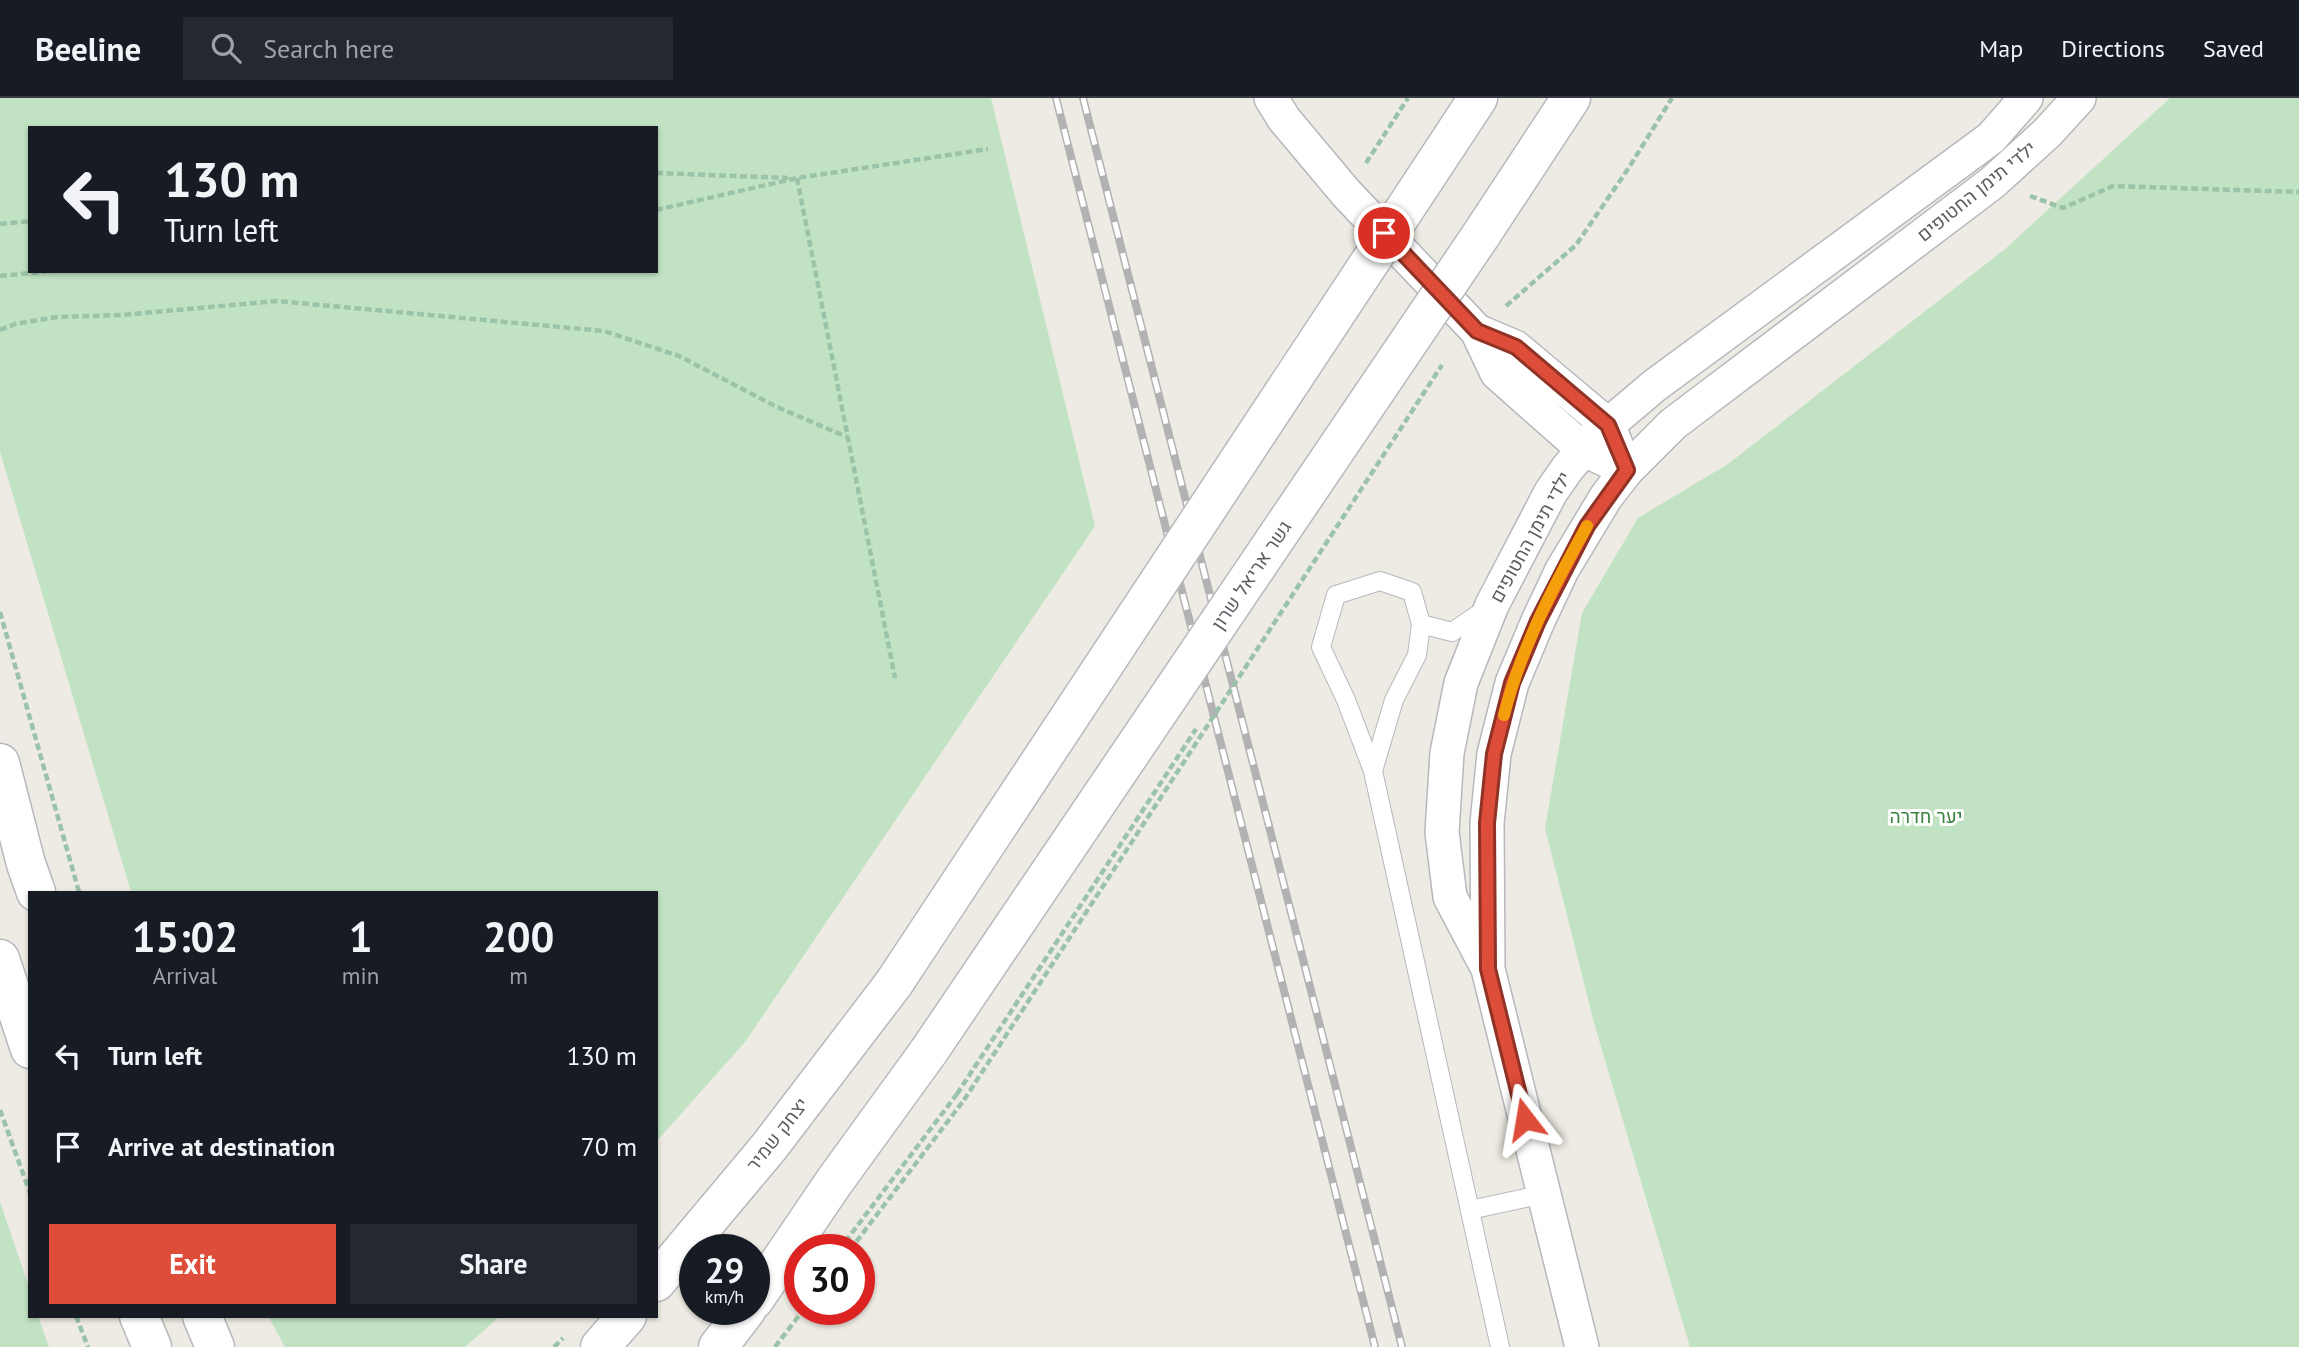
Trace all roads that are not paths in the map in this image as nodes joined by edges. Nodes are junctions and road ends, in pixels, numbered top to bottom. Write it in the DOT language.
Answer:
graph roads {
  1 [pos="1271,98"];
  2 [pos="1478,98"];
  3 [pos="1571,98"];
  4 [pos="2026,98"];
  5 [pos="2079,98"];
  6 [pos="1477,331"];
  7 [pos="1608,425"];
  8 [pos="1583,449"];
  9 [pos="1627,470"];
  10 [pos="1492,605"];
  11 [pos="1421,624"];
  12 [pos="0,763"];
  13 [pos="1373,771"];
  14 [pos="36,891"];
  15 [pos="0,959"];
  16 [pos="1488,969"];
  17 [pos="28,1043"];
  18 [pos="1544,1194"];
  19 [pos="1470,1210"];
  20 [pos="770,1276"];
  21 [pos="658,1280"];
  22 [pos="140,1318"];
  23 [pos="203,1318"];
  24 [pos="625,1318"];
  25 [pos="735,1325"];
  26 [pos="152,1347"];
  27 [pos="215,1347"];
  28 [pos="600,1347"];
  29 [pos="718,1347"];
  30 [pos="1500,1347"];
  31 [pos="1582,1347"];
  1 -- 6 [label="street"];
  2 -- 21 [label="main road, יצחק שמיר, bridge"];
  3 -- 20 [label="main road, גשר אריאל שרון, bridge"];
  4 -- 7 [label="street, ילדי תימן החטופים"];
  5 -- 9 [label="street, ילדי תימן החטופים"];
  6 -- 7 [label="street"];
  6 -- 8 [label="street"];
  7 -- 8 [label="street, ילדי תימן החטופים"];
  7 -- 9 [label="street"];
  8 -- 9 [label="street"];
  8 -- 10 [label="street, ילדי תימן החטופים"];
  9 -- 16 [label="street, ילדי תימן החטופים"];
  10 -- 11 [label="lane"];
  10 -- 16 [label="street, ילדי תימן החטופים"];
  11 -- 13 [label="lane"];
  11 -- 13 [label="lane"];
  12 -- 14 [label="main road"];
  13 -- 19 [label="lane"];
  15 -- 17 [label="main road"];
  16 -- 18 [label="street, ילדי תימן החטופים"];
  18 -- 19 [label="lane"];
  18 -- 31 [label="street, ילדי תימן החטופים"];
  19 -- 30 [label="lane"];
  22 -- 26 [label="main road"];
  23 -- 27 [label="main road"];
  24 -- 28 [label="main road"];
  25 -- 29 [label="main road"];
}
